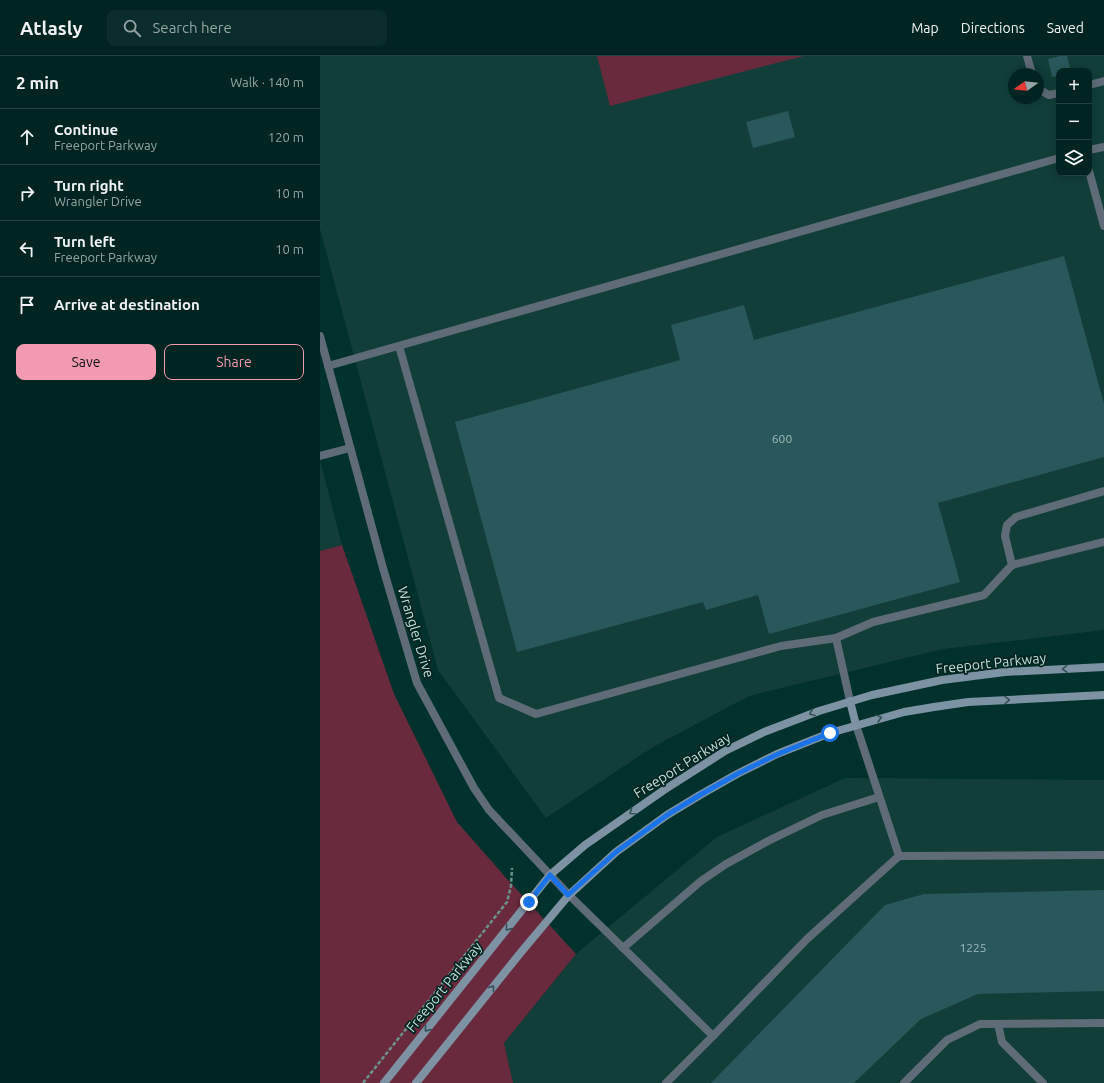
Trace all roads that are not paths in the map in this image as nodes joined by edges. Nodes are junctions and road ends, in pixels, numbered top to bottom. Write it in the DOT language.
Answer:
graph roads {
  1 [pos="1027,56"];
  2 [pos="1030,68"];
  3 [pos="1104,81"];
  4 [pos="1092,84"];
  5 [pos="1044,92"];
  6 [pos="1056,94"];
  7 [pos="1104,147"];
  8 [pos="1092,149"];
  9 [pos="1056,159"];
  10 [pos="1090,176"];
  11 [pos="1104,226"];
  12 [pos="320,336"];
  13 [pos="399,346"];
  14 [pos="328,366"];
  15 [pos="350,448"];
  16 [pos="320,456"];
  17 [pos="1104,491"];
  18 [pos="1104,542"];
  19 [pos="1012,566"];
  20 [pos="836,638"];
  21 [pos="1104,667"];
  22 [pos="1104,695"];
  23 [pos="850,701"];
  24 [pos="856,725"];
  25 [pos="880,797"];
  26 [pos="1104,855"];
  27 [pos="899,856"];
  28 [pos="550,875"];
  29 [pos="568,895"];
  30 [pos="623,948"];
  31 [pos="1104,1023"];
  32 [pos="998,1024"];
  33 [pos="713,1036"];
  34 [pos="384,1083"];
  35 [pos="416,1083"];
  36 [pos="666,1083"];
  37 [pos="904,1083"];
  38 [pos="1043,1083"];
  1 -- 2 [label="street"];
  3 -- 4 [label="street"];
  5 -- 6 [label="street"];
  7 -- 8 [label="street"];
  9 -- 13 [label="street"];
  10 -- 11 [label="street"];
  12 -- 14 [label="street, Wrangler Drive"];
  13 -- 14 [label="street"];
  13 -- 20 [label="street"];
  14 -- 15 [label="street, Wrangler Drive"];
  15 -- 16 [label="street"];
  15 -- 28 [label="street, Wrangler Drive"];
  17 -- 19 [label="street"];
  18 -- 19 [label="street"];
  19 -- 20 [label="street"];
  20 -- 23 [label="street"];
  21 -- 23 [label="main road, Freeport Parkway, one-way"];
  24 -- 22 [label="main road, one-way"];
  23 -- 24 [label="main road"];
  23 -- 28 [label="main road, Freeport Parkway, one-way"];
  24 -- 25 [label="street"];
  24 -- 29 [label="main road"];
  25 -- 27 [label="street"];
  25 -- 30 [label="street"];
  26 -- 27 [label="street"];
  27 -- 33 [label="street"];
  28 -- 29 [label="street, Wrangler Drive"];
  28 -- 34 [label="main road, Freeport Parkway, one-way"];
  29 -- 30 [label="street, Wrangler Drive"];
  35 -- 29 [label="main road, one-way"];
  30 -- 33 [label="street, Wrangler Drive"];
  31 -- 32 [label="street"];
  32 -- 37 [label="street"];
  32 -- 38 [label="street"];
  33 -- 36 [label="street"];
}
